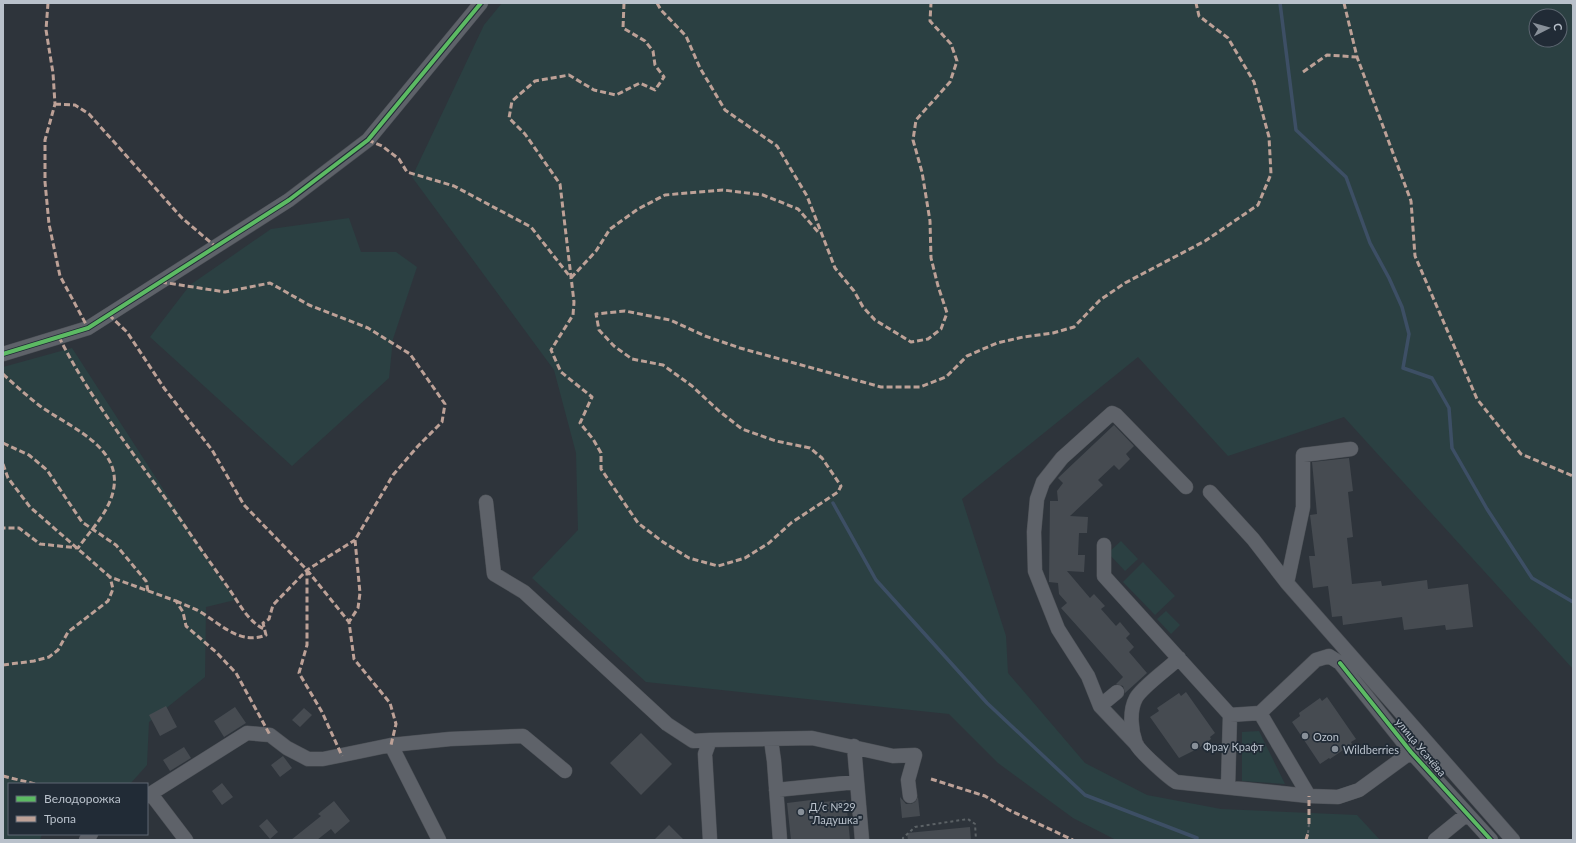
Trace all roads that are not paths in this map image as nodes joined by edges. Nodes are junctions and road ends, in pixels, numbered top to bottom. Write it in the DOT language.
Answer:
graph roads {
  1 [pos="481,3"];
  2 [pos="3,354"];
  3 [pos="1352,449"];
  4 [pos="1186,488"];
  5 [pos="1210,492"];
  6 [pos="486,502"];
  7 [pos="1104,545"];
  8 [pos="1287,583"];
  9 [pos="1179,658"];
  10 [pos="1117,692"];
  11 [pos="1100,706"];
  12 [pos="1260,713"];
  13 [pos="1230,715"];
  14 [pos="710,740"];
  15 [pos="771,740"];
  16 [pos="392,745"];
  17 [pos="1137,745"];
  18 [pos="854,746"];
  19 [pos="1411,752"];
  20 [pos="565,771"];
  21 [pos="856,782"];
  22 [pos="1228,787"];
  23 [pos="776,790"];
  24 [pos="149,795"];
  25 [pos="910,796"];
  26 [pos="1309,796"];
  27 [pos="1467,814"];
  28 [pos="186,840"];
  29 [pos="439,840"];
  30 [pos="710,840"];
  31 [pos="780,840"];
  32 [pos="862,840"];
  33 [pos="1435,840"];
  34 [pos="1491,840"];
  35 [pos="1514,840"];
  1 -- 2 [label="street"];
  3 -- 8 [label="street"];
  4 -- 11 [label="street"];
  5 -- 8 [label="street"];
  6 -- 14 [label="street"];
  7 -- 9 [label="street"];
  8 -- 35 [label="street"];
  9 -- 13 [label="street"];
  9 -- 17 [label="street"];
  10 -- 11 [label="street"];
  11 -- 17 [label="street"];
  12 -- 13 [label="street"];
  12 -- 19 [label="street, улица Усачёва"];
  12 -- 26 [label="street"];
  13 -- 22 [label="street"];
  14 -- 15 [label="street"];
  14 -- 30 [label="street"];
  15 -- 18 [label="street"];
  15 -- 23 [label="street"];
  16 -- 20 [label="street"];
  16 -- 24 [label="street"];
  16 -- 29 [label="street"];
  17 -- 22 [label="street"];
  18 -- 21 [label="street"];
  18 -- 25 [label="street"];
  19 -- 26 [label="street"];
  19 -- 27 [label="street, улица Усачёва"];
  21 -- 23 [label="street"];
  21 -- 32 [label="street"];
  22 -- 26 [label="street"];
  23 -- 31 [label="street"];
  24 -- 28 [label="street"];
  27 -- 33 [label="street"];
  27 -- 34 [label="street, улица Усачёва"];
}
